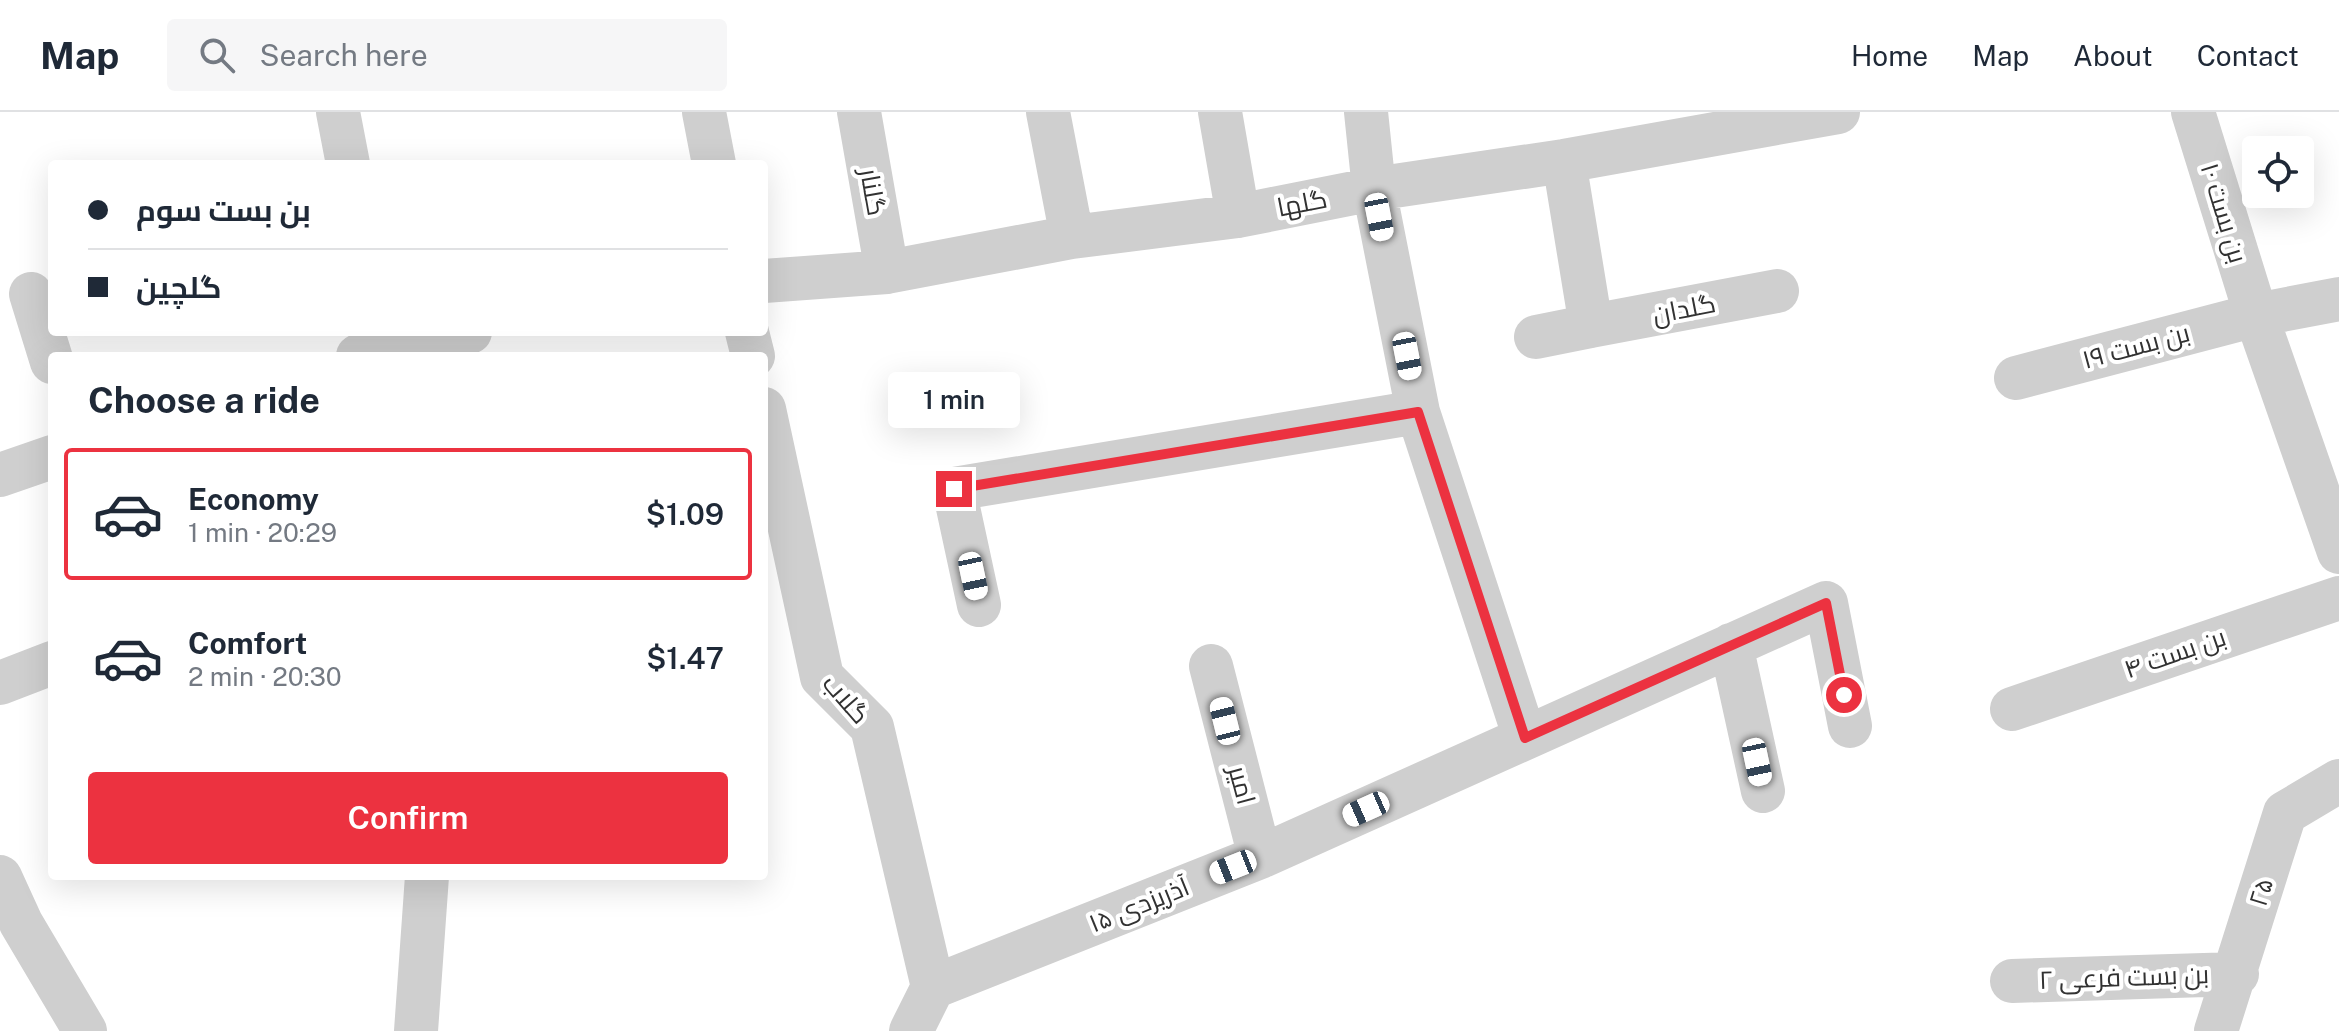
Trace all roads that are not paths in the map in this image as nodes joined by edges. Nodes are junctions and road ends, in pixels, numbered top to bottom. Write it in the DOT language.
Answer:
graph roads {
  1 [pos="338,112"];
  2 [pos="704,112"];
  3 [pos="859,112"];
  4 [pos="1048,112"];
  5 [pos="1220,112"];
  6 [pos="1366,112"];
  7 [pos="1838,112"];
  8 [pos="2193,112"];
  9 [pos="347,160"];
  10 [pos="713,160"];
  11 [pos="1564,161"];
  12 [pos="1374,189"];
  13 [pos="1238,216"];
  14 [pos="1072,237"];
  15 [pos="887,272"];
  16 [pos="768,281"];
  17 [pos="1777,291"];
  18 [pos="31,294"];
  19 [pos="2339,299"];
  20 [pos="2256,315"];
  21 [pos="1591,326"];
  22 [pos="446,336"];
  23 [pos="1536,337"];
  24 [pos="376,348"];
  25 [pos="49,352"];
  26 [pos="2016,378"];
  27 [pos="1418,412"];
  28 [pos="768,427"];
  29 [pos="48,458"];
  30 [pos="0,475"];
  31 [pos="2339,552"];
  32 [pos="2339,598"];
  33 [pos="979,605"];
  34 [pos="1731,645"];
  35 [pos="48,665"];
  36 [pos="1211,666"];
  37 [pos="0,683"];
  38 [pos="2012,709"];
  39 [pos="1850,726"];
  40 [pos="1525,738"];
  41 [pos="2339,781"];
  42 [pos="1763,791"];
  43 [pos="1260,857"];
  44 [pos="0,877"];
  45 [pos="427,880"];
  46 [pos="10,928"];
  47 [pos="2237,974"];
  48 [pos="2012,981"];
  49 [pos="933,987"];
  50 [pos="85,1031"];
  51 [pos="416,1031"];
  52 [pos="911,1031"];
  53 [pos="2216,1031"];
  1 -- 9 [label="street"];
  2 -- 10 [label="street"];
  3 -- 15 [label="street, گلنار"];
  4 -- 14 [label="street"];
  5 -- 13 [label="street"];
  6 -- 12 [label="street"];
  7 -- 11 [label="street, گلها"];
  8 -- 20 [label="street, بن بست ۱۰"];
  11 -- 12 [label="street, گلها"];
  11 -- 21 [label="street"];
  12 -- 13 [label="street, گلها"];
  12 -- 27 [label="street"];
  13 -- 14 [label="street, گلها"];
  14 -- 15 [label="street, گلها"];
  15 -- 16 [label="street, گلها"];
  17 -- 21 [label="street, گلدان"];
  18 -- 25 [label="street"];
  19 -- 20 [label="street, بن بست ۱۹"];
  20 -- 26 [label="street, بن بست ۱۹"];
  20 -- 31 [label="street"];
  21 -- 23 [label="street, گلدان"];
  22 -- 24 [label="street"];
  27 -- 33 [label="street"];
  27 -- 40 [label="street"];
  28 -- 49 [label="street, گلاب"];
  29 -- 30 [label="street"];
  32 -- 38 [label="street, بن بست ۴"];
  34 -- 39 [label="street, ۱۵ آذریزدی"];
  34 -- 40 [label="street, ۱۵ آذریزدی"];
  34 -- 42 [label="street"];
  35 -- 37 [label="street"];
  36 -- 43 [label="street, امیر"];
  40 -- 43 [label="street, ۱۵ آذریزدی"];
  41 -- 47 [label="street, ۲۵"];
  43 -- 49 [label="street, ۱۵ آذریزدی"];
  44 -- 46 [label="street"];
  45 -- 51 [label="street"];
  46 -- 50 [label="street"];
  47 -- 48 [label="street, بن بست فرعی ۲"];
  47 -- 53 [label="street, ۲۵"];
  49 -- 52 [label="street"];
}
